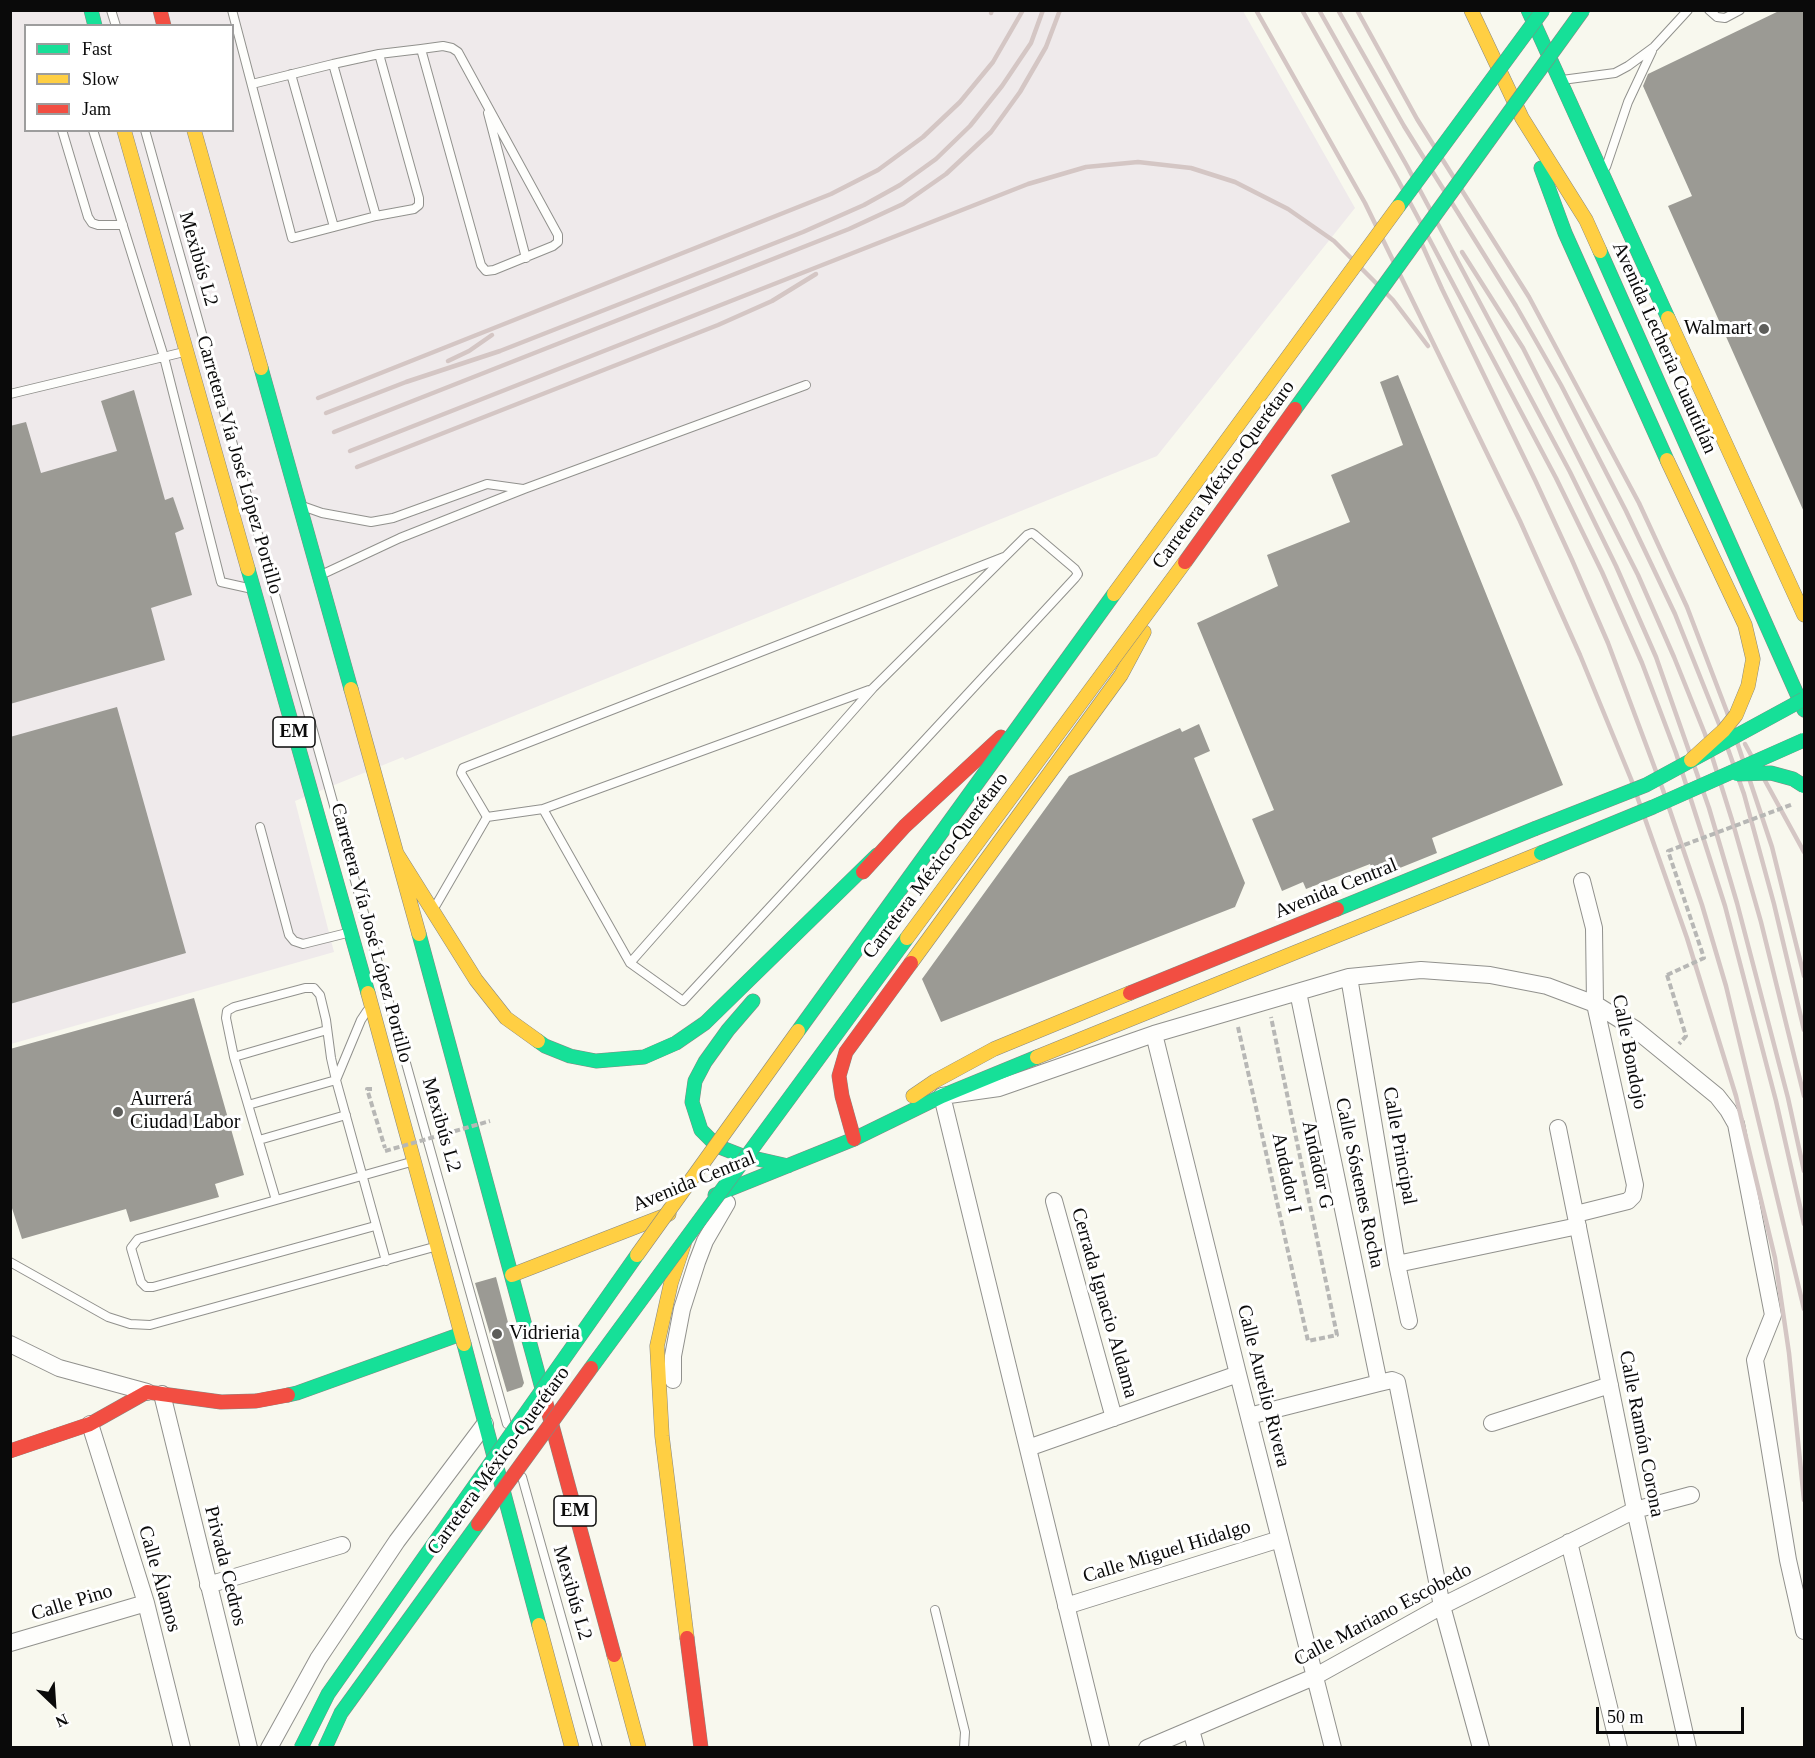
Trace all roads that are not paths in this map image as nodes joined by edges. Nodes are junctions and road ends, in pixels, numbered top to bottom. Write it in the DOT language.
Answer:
graph roads {
  1 [pos="232,10"];
  2 [pos="1472,10"];
  3 [pos="1528,10"];
  4 [pos="1543,10"];
  5 [pos="1583,10"];
  6 [pos="1688,10"];
  7 [pos="1709,10"];
  8 [pos="1740,10"];
  9 [pos="1653,48"];
  10 [pos="421,49"];
  11 [pos="379,54"];
  12 [pos="333,64"];
  13 [pos="291,74"];
  14 [pos="1560,80"];
  15 [pos="252,84"];
  16 [pos="485,101"];
  17 [pos="1522,118"];
  18 [pos="63,132"];
  19 [pos="94,132"];
  20 [pos="125,132"];
  21 [pos="146,132"];
  22 [pos="195,132"];
  23 [pos="1603,175"];
  24 [pos="376,216"];
  25 [pos="123,225"];
  26 [pos="334,227"];
  27 [pos="526,258"];
  28 [pos="187,351"];
  29 [pos="164,357"];
  30 [pos="806,385"];
  31 [pos="10,394"];
  32 [pos="524,489"];
  33 [pos="300,506"];
  34 [pos="1007,555"];
  35 [pos="320,575"];
  36 [pos="1175,575"];
  37 [pos="254,590"];
  38 [pos="1804,615"];
  39 [pos="873,688"];
  40 [pos="1804,699"];
  41 [pos="1030,710"];
  42 [pos="1804,710"];
  43 [pos="1804,740"];
  44 [pos="1691,760"];
  45 [pos="1726,774"];
  46 [pos="1804,786"];
  47 [pos="543,809"];
  48 [pos="487,817"];
  49 [pos="260,827"];
  50 [pos="397,854"];
  51 [pos="877,855"];
  52 [pos="1582,881"];
  53 [pos="433,911"];
  54 [pos="351,932"];
  55 [pos="630,963"];
  56 [pos="780,969"];
  57 [pos="1349,977"];
  58 [pos="1299,992"];
  59 [pos="758,995"];
  60 [pos="1595,1004"];
  61 [pos="371,1006"];
  62 [pos="327,1030"];
  63 [pos="1154,1034"];
  64 [pos="234,1057"];
  65 [pos="336,1080"];
  66 [pos="942,1096"];
  67 [pos="248,1105"];
  68 [pos="346,1115"];
  69 [pos="888,1121"];
  70 [pos="1558,1128"];
  71 [pos="854,1139"];
  72 [pos="259,1140"];
  73 [pos="413,1161"];
  74 [pos="788,1166"];
  75 [pos="363,1176"];
  76 [pos="744,1184"];
  77 [pos="276,1200"];
  78 [pos="1054,1201"];
  79 [pos="1577,1220"];
  80 [pos="375,1226"];
  81 [pos="687,1235"];
  82 [pos="438,1246"];
  83 [pos="386,1261"];
  84 [pos="10,1262"];
  85 [pos="1397,1264"];
  86 [pos="512,1275"];
  87 [pos="1409,1322"];
  88 [pos="461,1334"];
  89 [pos="10,1344"];
  90 [pos="1238,1374"];
  91 [pos="1379,1383"];
  92 [pos="1610,1385"];
  93 [pos="531,1388"];
  94 [pos="154,1393"];
  95 [pos="537,1410"];
  96 [pos="1249,1416"];
  97 [pos="1114,1418"];
  98 [pos="540,1422"];
  99 [pos="1492,1423"];
  100 [pos="90,1424"];
  101 [pos="485,1424"];
  102 [pos="546,1444"];
  103 [pos="514,1447"];
  104 [pos="1028,1448"];
  105 [pos="10,1451"];
  106 [pos="517,1459"];
  107 [pos="1691,1495"];
  108 [pos="505,1500"];
  109 [pos="1635,1510"];
  110 [pos="1280,1539"];
  111 [pos="1569,1542"];
  112 [pos="342,1545"];
  113 [pos="208,1585"];
  114 [pos="146,1603"];
  115 [pos="1066,1606"];
  116 [pos="1442,1606"];
  117 [pos="935,1610"];
  118 [pos="1804,1631"];
  119 [pos="10,1643"];
  120 [pos="1314,1677"];
  121 [pos="1191,1730"];
  122 [pos="182,1748"];
  123 [pos="249,1748"];
  124 [pos="269,1748"];
  125 [pos="301,1748"];
  126 [pos="325,1748"];
  127 [pos="341,1748"];
  128 [pos="572,1748"];
  129 [pos="598,1748"];
  130 [pos="639,1748"];
  131 [pos="701,1748"];
  132 [pos="716,1748"];
  133 [pos="964,1748"];
  134 [pos="1101,1748"];
  135 [pos="1147,1748"];
  136 [pos="1196,1748"];
  137 [pos="1333,1748"];
  138 [pos="1481,1748"];
  139 [pos="1619,1748"];
  140 [pos="1688,1748"];
  1 -- 15 [label="lane"];
  2 -- 17 [label="main road, Avenida Lecheria Cuautitlán"];
  3 -- 14 [label="main road, Avenida Lecheria Cuautitlán"];
  4 -- 41 [label="main road, Carretera México-Querétaro, bridge"];
  5 -- 36 [label="main road, Carretera México-Querétaro, bridge"];
  6 -- 9 [label="lane"];
  7 -- 8 [label="lane"];
  9 -- 14 [label="lane"];
  9 -- 23 [label="lane"];
  10 -- 11 [label="lane"];
  10 -- 16 [label="lane"];
  10 -- 27 [label="lane"];
  11 -- 12 [label="lane"];
  11 -- 24 [label="lane"];
  12 -- 13 [label="lane"];
  12 -- 24 [label="lane"];
  13 -- 15 [label="lane"];
  13 -- 26 [label="lane"];
  14 -- 23 [label="main road, Avenida Lecheria Cuautitlán"];
  15 -- 26 [label="lane"];
  16 -- 27 [label="lane"];
  16 -- 27 [label="lane"];
  17 -- 42 [label="main road, Avenida Lecheria Cuautitlán"];
  17 -- 44 [label="main road, bridge"];
  18 -- 25 [label="lane"];
  19 -- 25 [label="lane"];
  20 -- 28 [label="main road, Carretera Vía José López Portillo / EM"];
  21 -- 103 [label="lane, Mexibús L2"];
  22 -- 33 [label="main road, EM"];
  23 -- 38 [label="main road, Avenida Lecheria Cuautitlán"];
  24 -- 26 [label="lane"];
  25 -- 29 [label="lane"];
  28 -- 29 [label="lane"];
  28 -- 37 [label="main road, Carretera Vía José López Portillo / EM"];
  29 -- 31 [label="lane"];
  29 -- 37 [label="lane"];
  30 -- 32 [label="lane"];
  32 -- 33 [label="lane"];
  32 -- 35 [label="lane"];
  33 -- 35 [label="main road, EM"];
  34 -- 39 [label="lane"];
  34 -- 48 [label="lane"];
  34 -- 55 [label="lane"];
  35 -- 50 [label="main road, EM"];
  36 -- 71 [label="main road, bridge"];
  36 -- 81 [label="main road, Carretera México-Querétaro, bridge"];
  37 -- 54 [label="main road, Carretera Vía José López Portillo / EM"];
  39 -- 47 [label="lane"];
  39 -- 55 [label="lane"];
  40 -- 44 [label="main road, Avenida Central, bridge"];
  41 -- 51 [label="main road, bridge"];
  41 -- 125 [label="main road, Carretera México-Querétaro, bridge"];
  43 -- 45 [label="main road, Avenida Central, bridge"];
  44 -- 69 [label="main road, Avenida Central, bridge"];
  45 -- 46 [label="main road, bridge"];
  45 -- 66 [label="main road, Avenida Central, bridge"];
  47 -- 48 [label="lane"];
  47 -- 55 [label="lane"];
  48 -- 53 [label="lane"];
  49 -- 54 [label="lane"];
  50 -- 53 [label="main road"];
  50 -- 86 [label="main road, EM"];
  51 -- 53 [label="main road"];
  51 -- 56 [label="main road"];
  52 -- 60 [label="street, Calle Bondojo"];
  54 -- 61 [label="main road, Carretera Vía José López Portillo / EM"];
  57 -- 58 [label="street"];
  57 -- 60 [label="street"];
  57 -- 85 [label="street, Calle Principal"];
  58 -- 63 [label="street"];
  58 -- 91 [label="street, Calle Sóstenes Rocha"];
  59 -- 74 [label="main road"];
  60 -- 79 [label="street, Calle Bondojo"];
  60 -- 118 [label="street"];
  61 -- 65 [label="lane"];
  61 -- 73 [label="main road, Carretera Vía José López Portillo / EM"];
  62 -- 64 [label="lane"];
  62 -- 64 [label="lane"];
  62 -- 65 [label="lane"];
  63 -- 66 [label="street"];
  63 -- 90 [label="street, Calle Aurelio Rivera"];
  64 -- 67 [label="lane"];
  65 -- 67 [label="lane"];
  65 -- 68 [label="lane"];
  66 -- 69 [label="main road, Avenida Central"];
  66 -- 104 [label="street"];
  67 -- 72 [label="lane"];
  68 -- 72 [label="lane"];
  68 -- 75 [label="lane"];
  69 -- 71 [label="main road, Avenida Central"];
  70 -- 79 [label="street, Calle Ramón Corona"];
  71 -- 74 [label="main road, Avenida Central"];
  72 -- 77 [label="lane"];
  73 -- 75 [label="lane"];
  73 -- 82 [label="main road, Carretera Vía José López Portillo / EM"];
  74 -- 76 [label="main road, Avenida Central"];
  75 -- 77 [label="lane"];
  75 -- 80 [label="lane"];
  76 -- 86 [label="main road, Avenida Central"];
  76 -- 132 [label="street"];
  77 -- 80 [label="lane"];
  78 -- 97 [label="street, Cerrada Ignacio Aldama"];
  79 -- 85 [label="street"];
  79 -- 92 [label="street, Calle Ramón Corona"];
  80 -- 83 [label="lane"];
  81 -- 126 [label="main road, Carretera México-Querétaro, bridge"];
  81 -- 131 [label="main road, bridge"];
  82 -- 83 [label="lane"];
  82 -- 88 [label="main road, Carretera Vía José López Portillo / EM"];
  83 -- 84 [label="lane"];
  85 -- 87 [label="street, Calle Principal"];
  86 -- 130 [label="main road, EM"];
  88 -- 94 [label="main road"];
  88 -- 101 [label="main road, Carretera Vía José López Portillo / EM"];
  89 -- 94 [label="street"];
  90 -- 96 [label="street, Calle Aurelio Rivera"];
  90 -- 97 [label="street"];
  91 -- 96 [label="street"];
  91 -- 116 [label="street"];
  92 -- 99 [label="street"];
  92 -- 109 [label="street, Calle Ramón Corona"];
  93 -- 95 [label="lane"];
  94 -- 100 [label="main road"];
  94 -- 113 [label="street, Privada Cedros"];
  96 -- 110 [label="street, Calle Aurelio Rivera"];
  97 -- 104 [label="street"];
  98 -- 102 [label="lane"];
  100 -- 105 [label="main road"];
  100 -- 114 [label="street, Calle Álamos"];
  101 -- 108 [label="main road, Carretera Vía José López Portillo / EM"];
  101 -- 124 [label="street"];
  104 -- 115 [label="street"];
  106 -- 129 [label="lane, Mexibús L2"];
  107 -- 109 [label="street, Calle Mariano Escobedo"];
  108 -- 127 [label="street"];
  108 -- 128 [label="main road, Carretera Vía José López Portillo / EM"];
  109 -- 111 [label="street, Calle Mariano Escobedo"];
  109 -- 140 [label="street, Calle Ramón Corona"];
  110 -- 115 [label="street, Calle Miguel Hidalgo"];
  110 -- 120 [label="street, Calle Aurelio Rivera"];
  111 -- 116 [label="street, Calle Mariano Escobedo"];
  111 -- 139 [label="street"];
  112 -- 113 [label="street"];
  113 -- 123 [label="street, Privada Cedros"];
  114 -- 119 [label="street, Calle Pino"];
  114 -- 122 [label="street, Calle Álamos"];
  115 -- 134 [label="street"];
  116 -- 120 [label="street, Calle Mariano Escobedo"];
  116 -- 138 [label="street"];
  117 -- 133 [label="lane"];
  120 -- 121 [label="street, Calle Mariano Escobedo"];
  120 -- 137 [label="street, Calle Aurelio Rivera"];
  121 -- 135 [label="street, Calle Mariano Escobedo"];
  121 -- 136 [label="street"];
}
